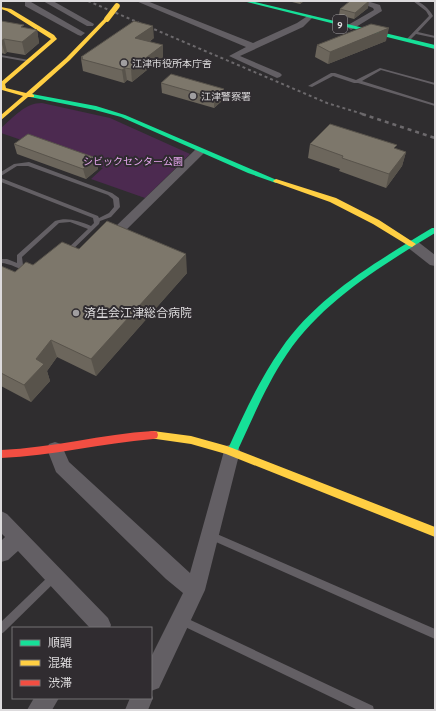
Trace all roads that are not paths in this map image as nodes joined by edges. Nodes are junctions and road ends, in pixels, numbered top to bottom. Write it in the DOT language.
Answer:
graph roads {
  1 [pos="140,1"];
  2 [pos="245,1"];
  3 [pos="360,1"];
  4 [pos="415,1"];
  5 [pos="57,2"];
  6 [pos="28,4"];
  7 [pos="120,4"];
  8 [pos="1,8"];
  9 [pos="41,10"];
  10 [pos="309,16"];
  11 [pos="79,18"];
  12 [pos="64,23"];
  13 [pos="90,24"];
  14 [pos="351,27"];
  15 [pos="81,33"];
  16 [pos="415,33"];
  17 [pos="435,37"];
  18 [pos="408,40"];
  19 [pos="254,47"];
  20 [pos="435,47"];
  21 [pos="1,56"];
  22 [pos="29,61"];
  23 [pos="277,75"];
  24 [pos="5,77"];
  25 [pos="358,81"];
  26 [pos="435,84"];
  27 [pos="310,86"];
  28 [pos="26,94"];
  29 [pos="435,105"];
  30 [pos="1,118"];
  31 [pos="200,151"];
  32 [pos="1,174"];
  33 [pos="1,180"];
  34 [pos="97,220"];
  35 [pos="91,228"];
  36 [pos="435,230"];
  37 [pos="118,231"];
  38 [pos="412,244"];
  39 [pos="21,253"];
  40 [pos="62,257"];
  41 [pos="1,258"];
  42 [pos="1,261"];
  43 [pos="435,262"];
  44 [pos="23,268"];
  45 [pos="36,271"];
  46 [pos="55,449"];
  47 [pos="232,450"];
  48 [pos="1,454"];
  49 [pos="1,520"];
  50 [pos="435,532"];
  51 [pos="210,535"];
  52 [pos="18,538"];
  53 [pos="1,553"];
  54 [pos="54,577"];
  55 [pos="195,590"];
  56 [pos="180,620"];
  57 [pos="100,627"];
  58 [pos="1,629"];
  59 [pos="435,634"];
  60 [pos="152,678"];
  61 [pos="47,699"];
  62 [pos="142,699"];
  63 [pos="38,710"];
  64 [pos="136,710"];
  65 [pos="369,710"];
  1 -- 19 [label="street"];
  2 -- 10 [label="main road, 9"];
  3 -- 14 [label="street"];
  4 -- 16 [label="lane"];
  5 -- 9 [label="street"];
  5 -- 11 [label="street"];
  6 -- 9 [label="street"];
  7 -- 28 [label="main road, bridge"];
  8 -- 22 [label="main road"];
  9 -- 12 [label="street"];
  10 -- 14 [label="main road, 9"];
  10 -- 19 [label="street"];
  11 -- 12 [label="street"];
  11 -- 13 [label="street"];
  12 -- 15 [label="street"];
  14 -- 18 [label="main road, 9"];
  16 -- 17 [label="lane"];
  16 -- 18 [label="lane"];
  18 -- 20 [label="main road, 9"];
  19 -- 23 [label="street"];
  21 -- 22 [label="lane"];
  22 -- 24 [label="main road"];
  24 -- 28 [label="main road"];
  25 -- 26 [label="lane"];
  25 -- 27 [label="lane"];
  25 -- 29 [label="lane"];
  28 -- 30 [label="main road"];
  28 -- 31 [label="main road"];
  31 -- 37 [label="street"];
  31 -- 38 [label="main road"];
  32 -- 34 [label="lane"];
  33 -- 34 [label="lane"];
  34 -- 35 [label="lane"];
  35 -- 39 [label="lane"];
  35 -- 40 [label="lane"];
  36 -- 38 [label="main road"];
  38 -- 43 [label="street"];
  38 -- 47 [label="main road"];
  39 -- 41 [label="lane"];
  39 -- 44 [label="lane"];
  42 -- 44 [label="lane"];
  44 -- 45 [label="lane"];
  46 -- 47 [label="main road"];
  46 -- 48 [label="main road"];
  46 -- 55 [label="street"];
  47 -- 50 [label="main road"];
  47 -- 51 [label="street"];
  49 -- 52 [label="street"];
  51 -- 55 [label="street"];
  51 -- 59 [label="lane"];
  52 -- 53 [label="street"];
  52 -- 54 [label="street"];
  54 -- 57 [label="street"];
  54 -- 58 [label="lane"];
  55 -- 56 [label="street"];
  56 -- 60 [label="street"];
  56 -- 65 [label="lane"];
  61 -- 63 [label="street"];
  62 -- 64 [label="street"];
}
